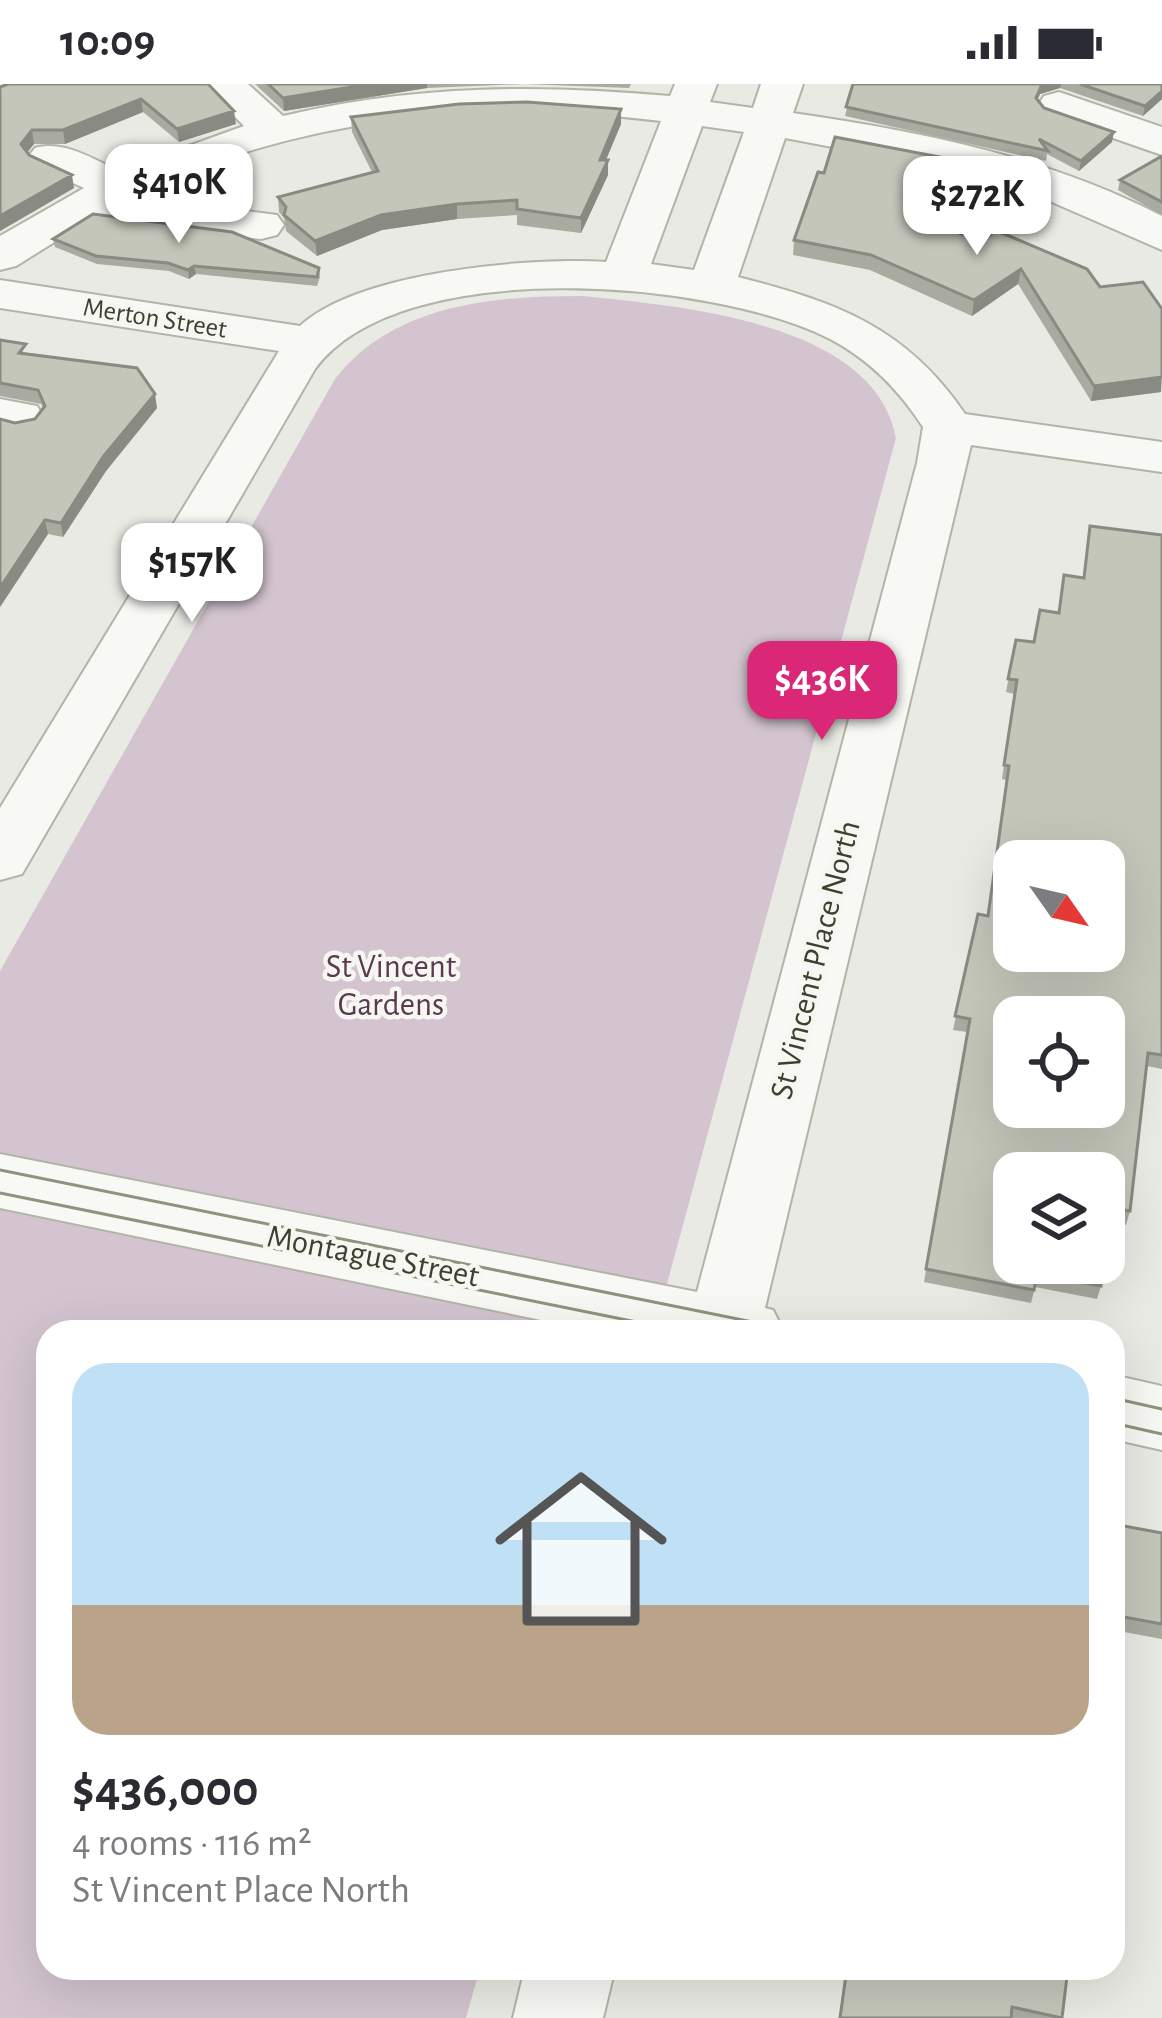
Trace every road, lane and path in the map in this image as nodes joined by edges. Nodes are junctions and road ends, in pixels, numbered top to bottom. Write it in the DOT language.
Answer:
graph roads {
  1 [pos="224,84"];
  2 [pos="690,96"];
  3 [pos="354,98"];
  4 [pos="776,103"];
  5 [pos="1059,105"];
  6 [pos="1150,125"];
  7 [pos="274,131"];
  8 [pos="50,157"];
  9 [pos="101,195"];
  10 [pos="261,225"];
  11 [pos="1162,236"];
  12 [pos="0,256"];
  13 [pos="665,279"];
  14 [pos="0,295"];
  15 [pos="310,342"];
  16 [pos="948,427"];
  17 [pos="1162,457"];
  18 [pos="0,859"];
  19 [pos="0,1181"];
  20 [pos="682,1320"];
  21 [pos="733,1320"];
  22 [pos="1125,1410"];
  23 [pos="1162,1418"];
  24 [pos="567,1980"];
  25 [pos="558,2018"];
  1 -- 7 [label="street"];
  2 -- 3 [label="street"];
  2 -- 4 [label="street"];
  2 -- 13 [label="street"];
  3 -- 7 [label="street"];
  4 -- 11 [label="street"];
  4 -- 13 [label="street"];
  5 -- 6 [label="street"];
  7 -- 9 [label="street"];
  8 -- 9 [label="street"];
  9 -- 10 [label="street"];
  9 -- 12 [label="street"];
  13 -- 15 [label="street"];
  13 -- 16 [label="street"];
  14 -- 15 [label="street, Merton Street"];
  15 -- 18 [label="street"];
  16 -- 17 [label="street"];
  16 -- 21 [label="street, St Vincent Place North"];
  19 -- 20 [label="street, Montague Street"];
  22 -- 23 [label="street"];
  24 -- 25 [label="street"];
}
